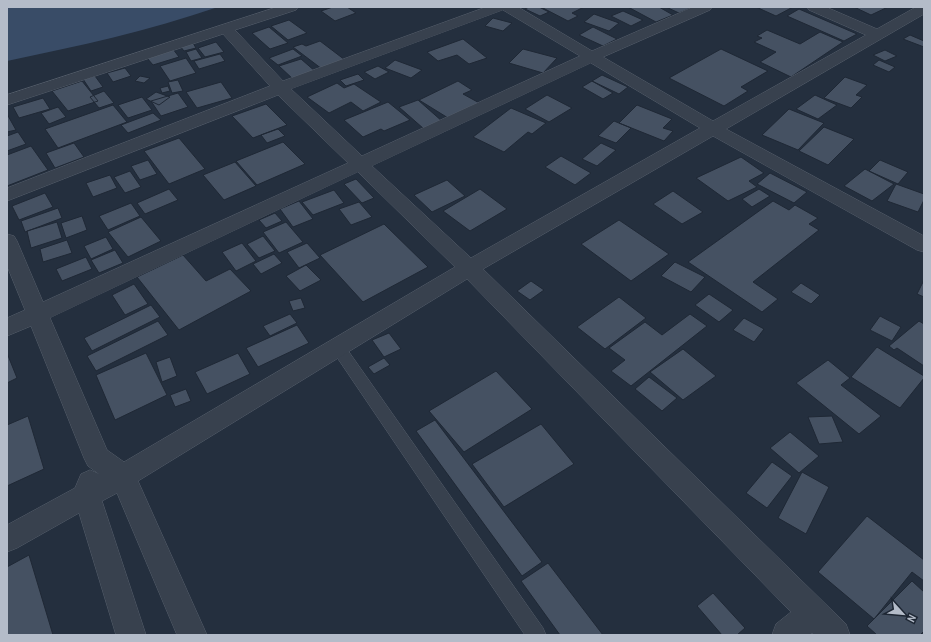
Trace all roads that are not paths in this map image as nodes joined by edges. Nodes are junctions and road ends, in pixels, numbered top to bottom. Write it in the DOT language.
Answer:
graph roads {
  1 [pos="291,7"];
  2 [pos="499,7"];
  3 [pos="508,7"];
  4 [pos="705,7"];
  5 [pos="814,7"];
  6 [pos="924,8"];
  7 [pos="226,29"];
  8 [pos="878,35"];
  9 [pos="593,56"];
  10 [pos="280,88"];
  11 [pos="7,100"];
  12 [pos="712,128"];
  13 [pos="361,165"];
  14 [pos="7,195"];
  15 [pos="7,242"];
  16 [pos="924,245"];
  17 [pos="469,268"];
  18 [pos="37,314"];
  19 [pos="7,328"];
  20 [pos="337,346"];
  21 [pos="97,458"];
  22 [pos="122,476"];
  23 [pos="87,495"];
  24 [pos="7,539"];
  25 [pos="812,613"];
  26 [pos="131,635"];
  27 [pos="192,635"];
  28 [pos="536,635"];
  29 [pos="787,635"];
  30 [pos="835,635"];
  1 -- 7 [label="street"];
  2 -- 10 [label="street"];
  3 -- 9 [label="street"];
  4 -- 9 [label="street"];
  5 -- 8 [label="street"];
  6 -- 8 [label="street"];
  7 -- 10 [label="street"];
  7 -- 11 [label="street"];
  8 -- 12 [label="street"];
  9 -- 12 [label="street"];
  9 -- 13 [label="street"];
  10 -- 13 [label="street"];
  10 -- 14 [label="street"];
  12 -- 16 [label="street"];
  12 -- 17 [label="street"];
  13 -- 17 [label="street"];
  13 -- 18 [label="street"];
  15 -- 18 [label="street"];
  17 -- 20 [label="street"];
  17 -- 25 [label="street"];
  18 -- 19 [label="street"];
  18 -- 21 [label="street"];
  20 -- 22 [label="street"];
  20 -- 28 [label="lane"];
  21 -- 22 [label="street"];
  21 -- 23 [label="street"];
  22 -- 23 [label="street"];
  22 -- 27 [label="street"];
  23 -- 24 [label="street"];
  23 -- 26 [label="street"];
  25 -- 29 [label="street"];
  25 -- 30 [label="street"];
}
